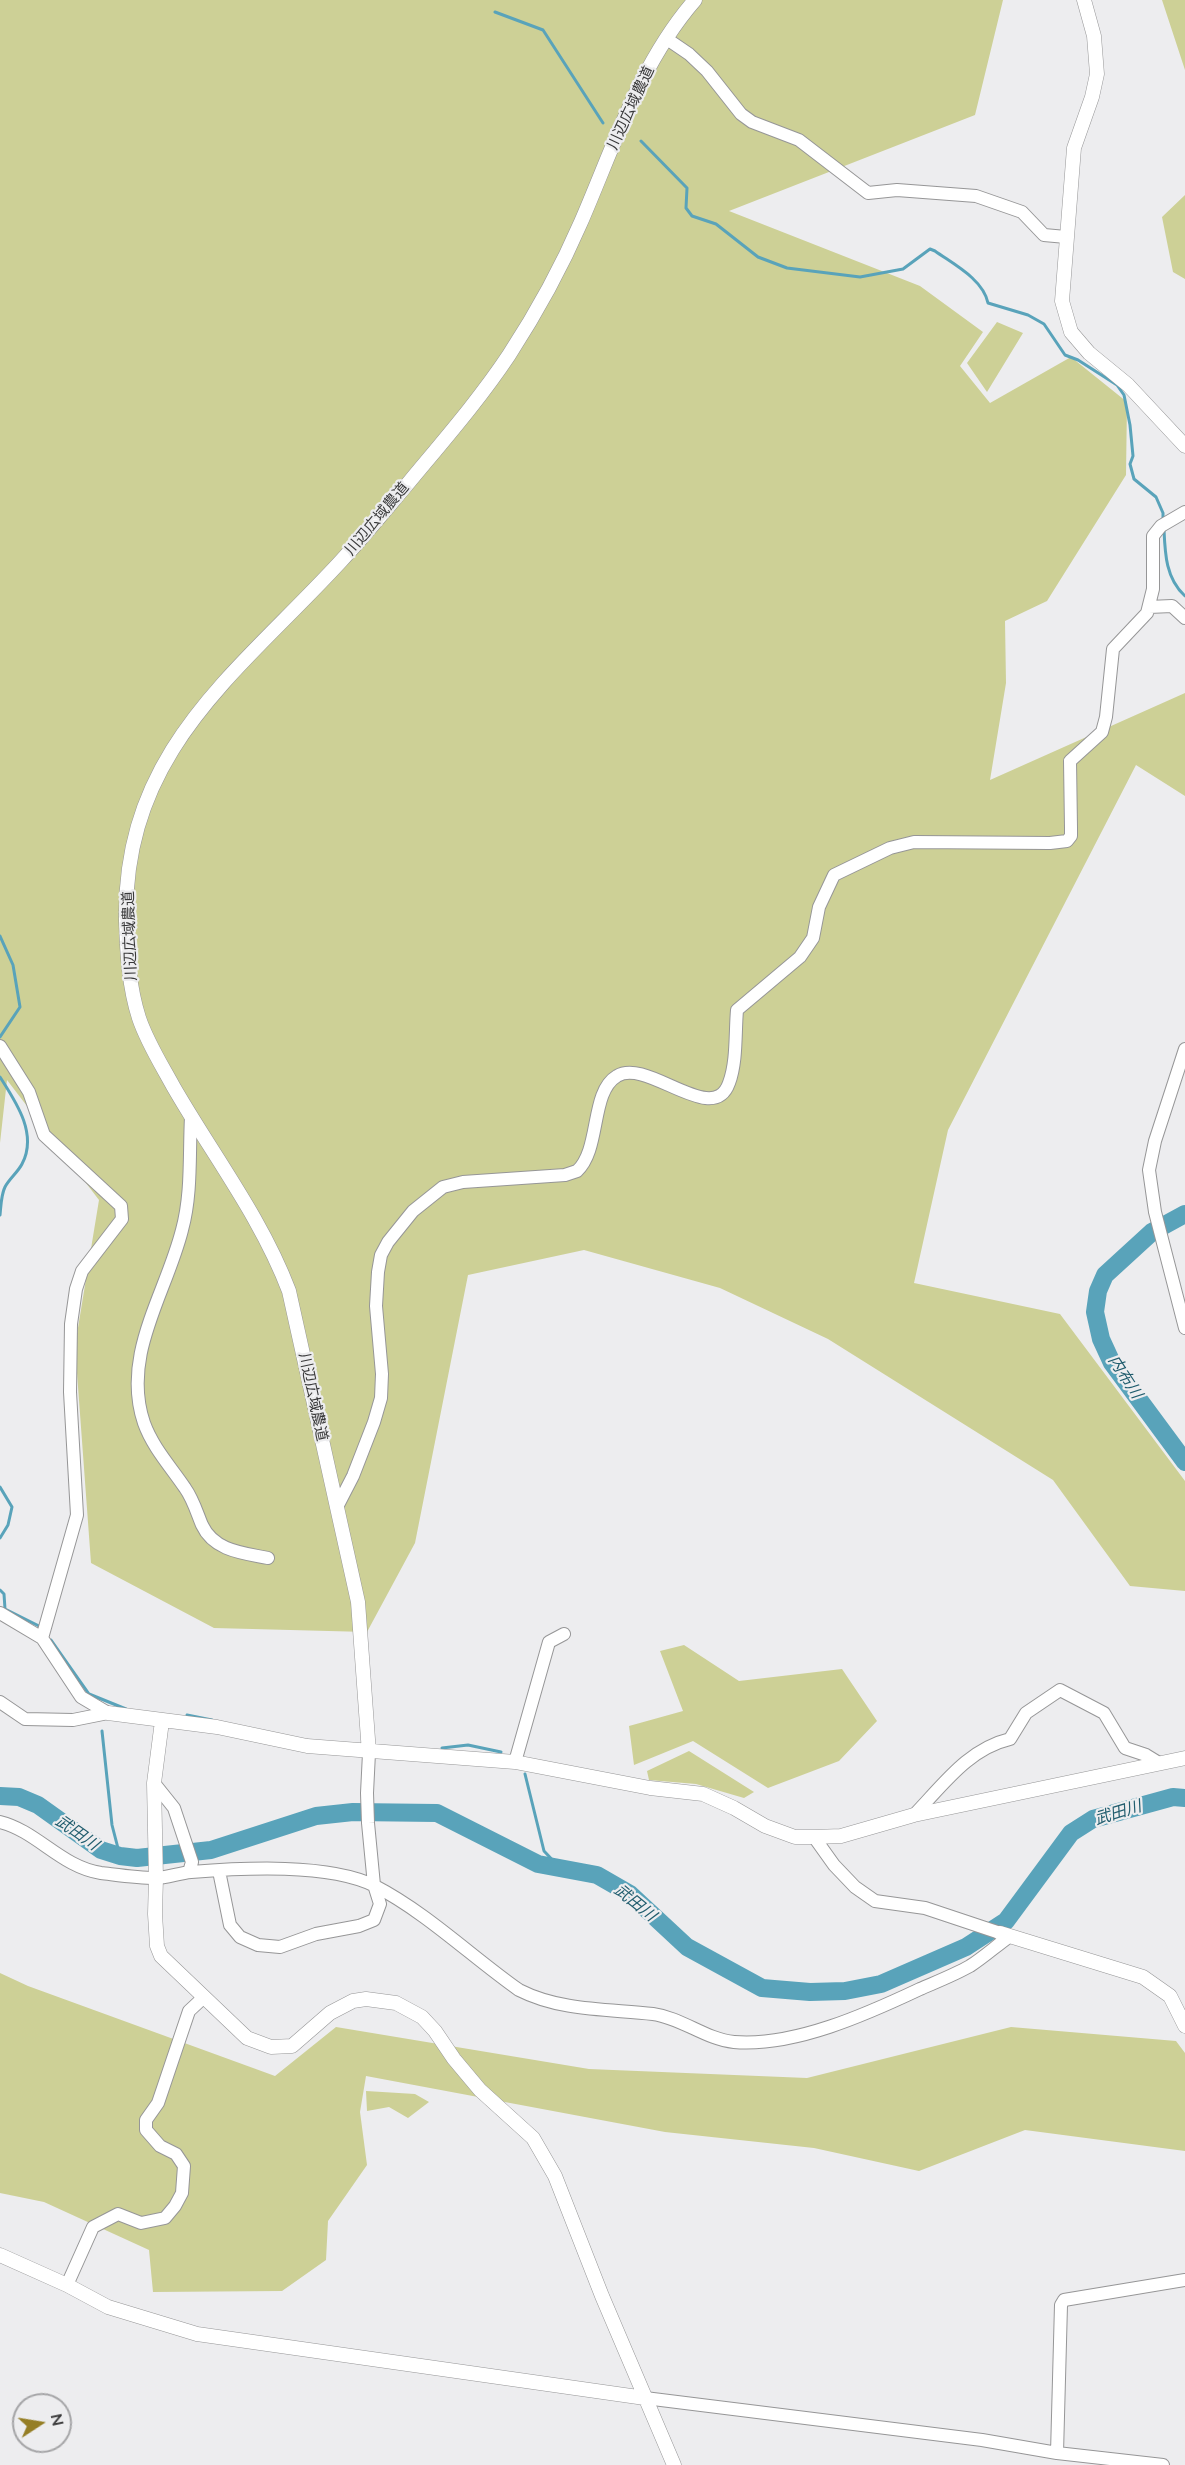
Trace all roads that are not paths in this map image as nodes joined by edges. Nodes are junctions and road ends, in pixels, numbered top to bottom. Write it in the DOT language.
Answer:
graph roads {
  1 [pos="695,0"];
  2 [pos="1084,0"];
  3 [pos="667,39"];
  4 [pos="1066,237"];
  5 [pos="1185,446"];
  6 [pos="1185,512"];
  7 [pos="1149,607"];
  8 [pos="1185,618"];
  9 [pos="1,1047"];
  10 [pos="1185,1049"];
  11 [pos="191,1117"];
  12 [pos="1185,1328"];
  13 [pos="337,1507"];
  14 [pos="268,1558"];
  15 [pos="0,1613"];
  16 [pos="564,1634"];
  17 [pos="42,1638"];
  18 [pos="0,1702"];
  19 [pos="108,1713"];
  20 [pos="162,1721"];
  21 [pos="369,1753"];
  22 [pos="1185,1758"];
  23 [pos="514,1762"];
  24 [pos="1159,1763"];
  25 [pos="154,1783"];
  26 [pos="914,1815"];
  27 [pos="0,1822"];
  28 [pos="814,1837"];
  29 [pos="190,1867"];
  30 [pos="219,1871"];
  31 [pos="156,1874"];
  32 [pos="374,1885"];
  33 [pos="1005,1934"];
  34 [pos="204,1997"];
  35 [pos="1185,2026"];
  36 [pos="0,2255"];
  37 [pos="1185,2280"];
  38 [pos="67,2285"];
  39 [pos="645,2398"];
  40 [pos="1056,2453"];
  41 [pos="674,2465"];
  42 [pos="1163,2465"];
  1 -- 3 [label="street, 川辺広域農道"];
  2 -- 4 [label="street"];
  3 -- 4 [label="street"];
  3 -- 11 [label="street, 川辺広域農道"];
  4 -- 5 [label="street"];
  6 -- 7 [label="street"];
  7 -- 8 [label="street"];
  7 -- 13 [label="street"];
  9 -- 17 [label="street"];
  10 -- 12 [label="street"];
  11 -- 13 [label="street, 川辺広域農道"];
  11 -- 14 [label="street"];
  13 -- 21 [label="street, 川辺広域農道"];
  15 -- 17 [label="street"];
  16 -- 23 [label="street"];
  17 -- 19 [label="street"];
  18 -- 19 [label="street"];
  19 -- 20 [label="street"];
  20 -- 21 [label="street"];
  20 -- 25 [label="street"];
  21 -- 23 [label="street"];
  21 -- 32 [label="street"];
  22 -- 24 [label="street"];
  23 -- 28 [label="street"];
  24 -- 26 [label="street"];
  24 -- 26 [label="street"];
  25 -- 29 [label="street"];
  25 -- 31 [label="street"];
  26 -- 28 [label="street"];
  27 -- 31 [label="street"];
  28 -- 33 [label="street"];
  29 -- 30 [label="street"];
  29 -- 31 [label="street"];
  30 -- 32 [label="street"];
  30 -- 32 [label="street"];
  31 -- 34 [label="street"];
  32 -- 33 [label="street"];
  33 -- 35 [label="street"];
  34 -- 38 [label="street"];
  34 -- 39 [label="street"];
  36 -- 38 [label="street"];
  37 -- 40 [label="street"];
  38 -- 39 [label="street"];
  39 -- 40 [label="street"];
  39 -- 41 [label="street"];
  40 -- 42 [label="street"];
}
